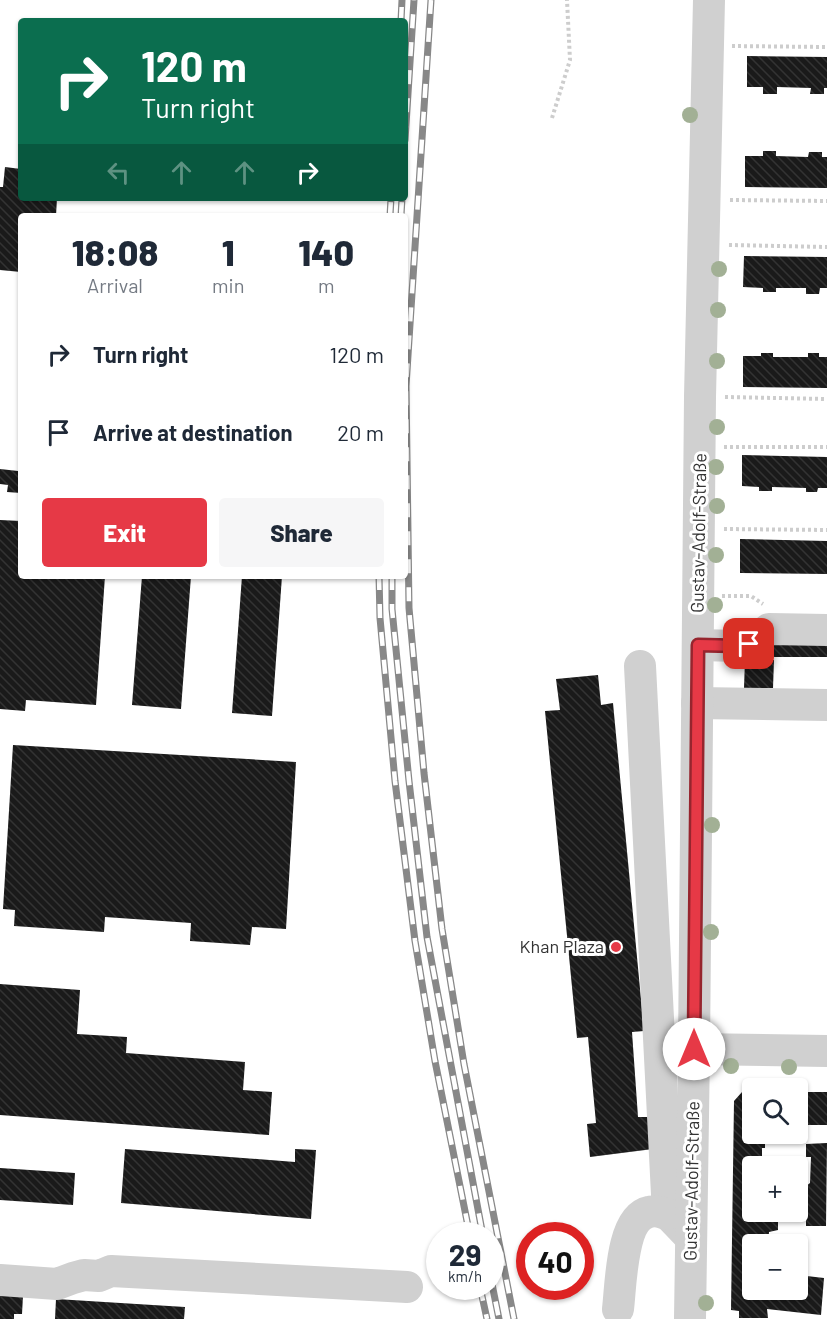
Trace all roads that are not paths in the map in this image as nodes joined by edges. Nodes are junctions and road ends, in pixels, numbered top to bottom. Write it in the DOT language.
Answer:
graph roads {
  1 [pos="709,0"];
  2 [pos="827,630"];
  3 [pos="698,645"];
  4 [pos="640,666"];
  5 [pos="697,703"];
  6 [pos="827,705"];
  7 [pos="694,1049"];
  8 [pos="827,1051"];
  9 [pos="668,1214"];
  10 [pos="691,1238"];
  11 [pos="0,1280"];
  12 [pos="407,1287"];
  13 [pos="618,1309"];
  14 [pos="690,1319"];
  1 -- 3 [label="street, Gustav-Adolf-Straße"];
  2 -- 3 [label="street"];
  3 -- 5 [label="street, Gustav-Adolf-Straße"];
  4 -- 9 [label="street"];
  5 -- 6 [label="street"];
  5 -- 7 [label="street, Gustav-Adolf-Straße"];
  7 -- 8 [label="street"];
  7 -- 10 [label="street, Gustav-Adolf-Straße"];
  9 -- 10 [label="street"];
  9 -- 13 [label="street"];
  10 -- 14 [label="street, Gustav-Adolf-Straße"];
  11 -- 12 [label="street"];
}
